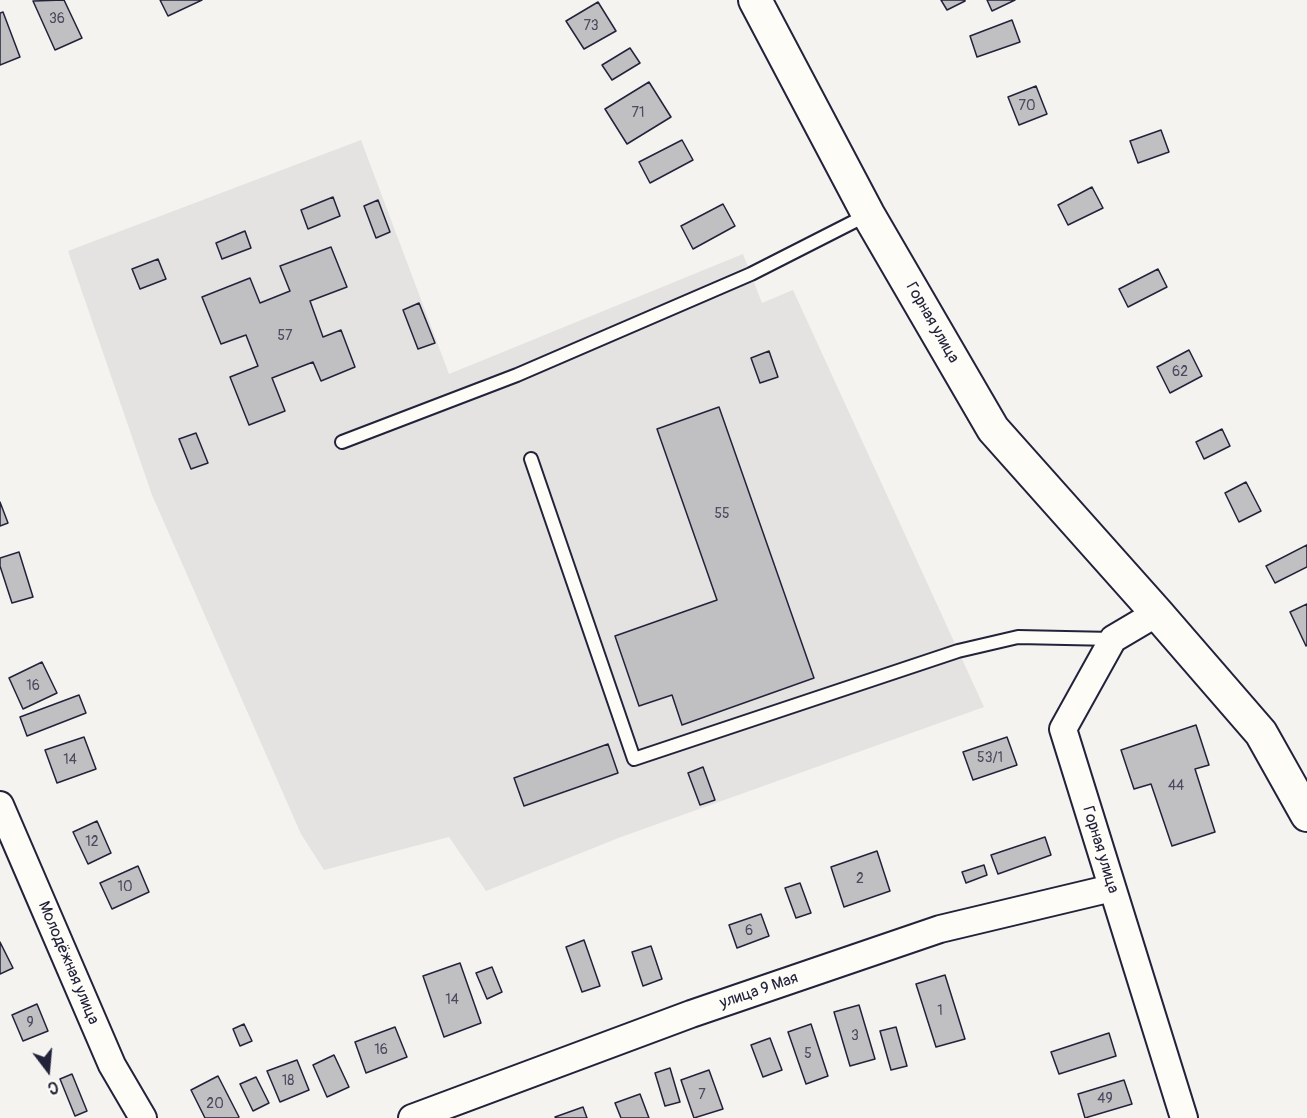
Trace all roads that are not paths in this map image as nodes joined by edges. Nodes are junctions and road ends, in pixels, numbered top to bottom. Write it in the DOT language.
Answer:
graph roads {
  1 [pos="755,0"];
  2 [pos="868,214"];
  3 [pos="342,442"];
  4 [pos="531,459"];
  5 [pos="1158,613"];
  6 [pos="1113,639"];
  7 [pos="0,805"];
  8 [pos="1307,815"];
  9 [pos="1112,888"];
  10 [pos="143,1118"];
  11 [pos="412,1118"];
  12 [pos="1184,1118"];
  1 -- 2 [label="street, Горная улица"];
  2 -- 3 [label="lane"];
  2 -- 5 [label="street, Горная улица"];
  4 -- 6 [label="lane"];
  5 -- 6 [label="street"];
  5 -- 8 [label="street, Горная улица"];
  6 -- 9 [label="street, Горная улица"];
  7 -- 10 [label="street, Молодёжная улица"];
  9 -- 11 [label="street, улица 9 Мая"];
  9 -- 12 [label="street, Горная улица"];
}
